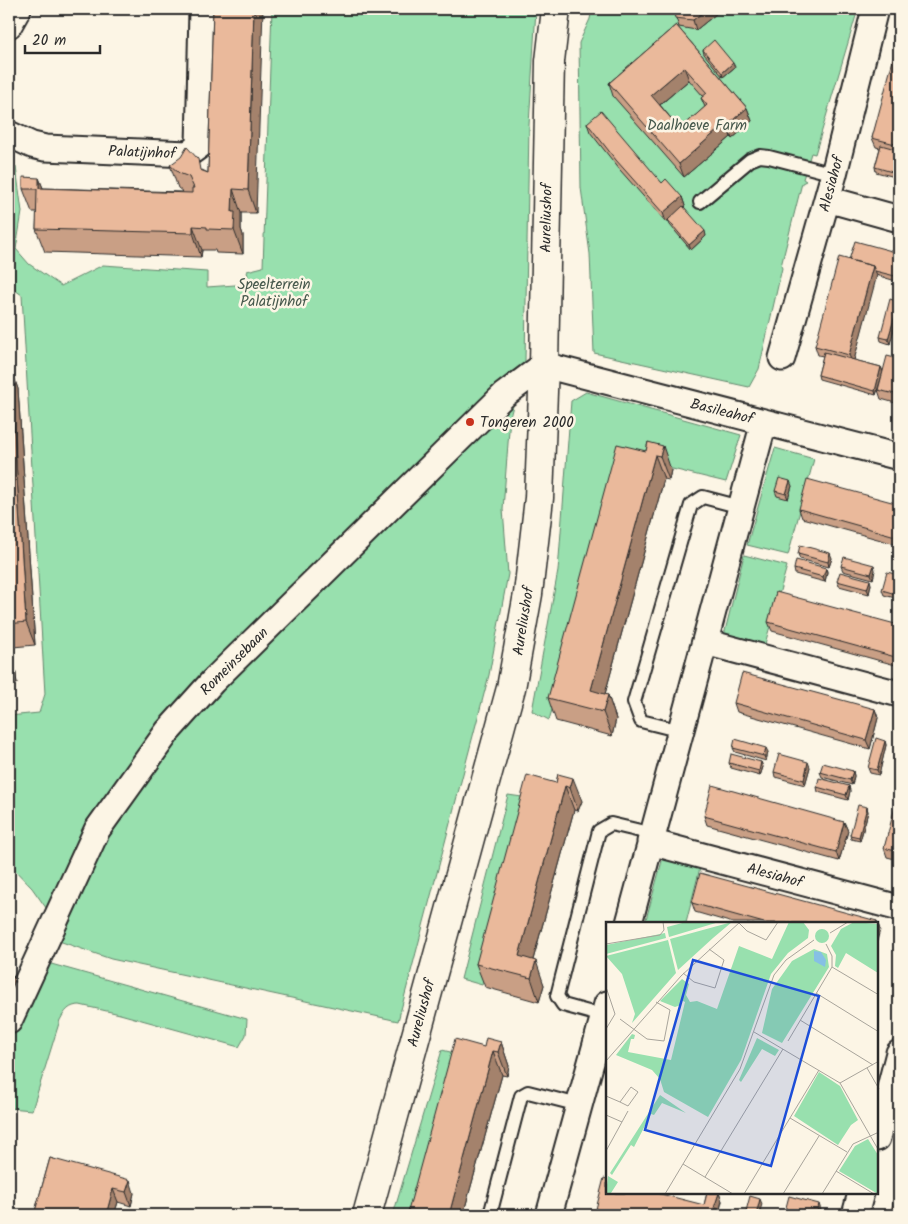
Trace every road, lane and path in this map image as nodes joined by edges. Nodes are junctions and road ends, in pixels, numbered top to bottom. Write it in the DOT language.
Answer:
graph roads {
  1 [pos="18,9"];
  2 [pos="202,9"];
  3 [pos="556,9"];
  4 [pos="874,9"];
  5 [pos="9,25"];
  6 [pos="9,134"];
  7 [pos="834,174"];
  8 [pos="827,199"];
  9 [pos="700,202"];
  10 [pos="899,218"];
  11 [pos="782,358"];
  12 [pos="544,365"];
  13 [pos="764,422"];
  14 [pos="899,457"];
  15 [pos="741,508"];
  16 [pos="705,642"];
  17 [pos="899,694"];
  18 [pos="681,731"];
  19 [pos="652,838"];
  20 [pos="899,908"];
  21 [pos="629,922"];
  22 [pos="9,1021"];
  23 [pos="604,1025"];
  24 [pos="899,1053"];
  25 [pos="579,1105"];
  26 [pos="879,1122"];
  27 [pos="861,1194"];
  28 [pos="367,1215"];
  29 [pos="490,1215"];
  30 [pos="549,1215"];
  31 [pos="855,1215"];
  1 -- 5 [label="street"];
  2 -- 6 [label="street, Palatijnhof"];
  3 -- 12 [label="street, Aureliushof"];
  4 -- 7 [label="street, Alesiahof"];
  7 -- 8 [label="street, Alesiahof"];
  7 -- 9 [label="lane"];
  8 -- 10 [label="street"];
  8 -- 11 [label="street, Alesiahof"];
  12 -- 13 [label="street, Basileahof"];
  12 -- 22 [label="street, Romeinsebaan"];
  12 -- 28 [label="street, Aureliushof"];
  13 -- 14 [label="street, Basileahof"];
  13 -- 15 [label="street"];
  15 -- 16 [label="street"];
  15 -- 18 [label="lane"];
  16 -- 17 [label="street"];
  16 -- 18 [label="street"];
  18 -- 19 [label="street"];
  19 -- 20 [label="street, Alesiahof"];
  19 -- 21 [label="street"];
  19 -- 23 [label="lane"];
  23 -- 25 [label="street"];
  24 -- 26 [label="street"];
  25 -- 29 [label="lane"];
  25 -- 30 [label="street"];
  27 -- 31 [label="street"];
}
